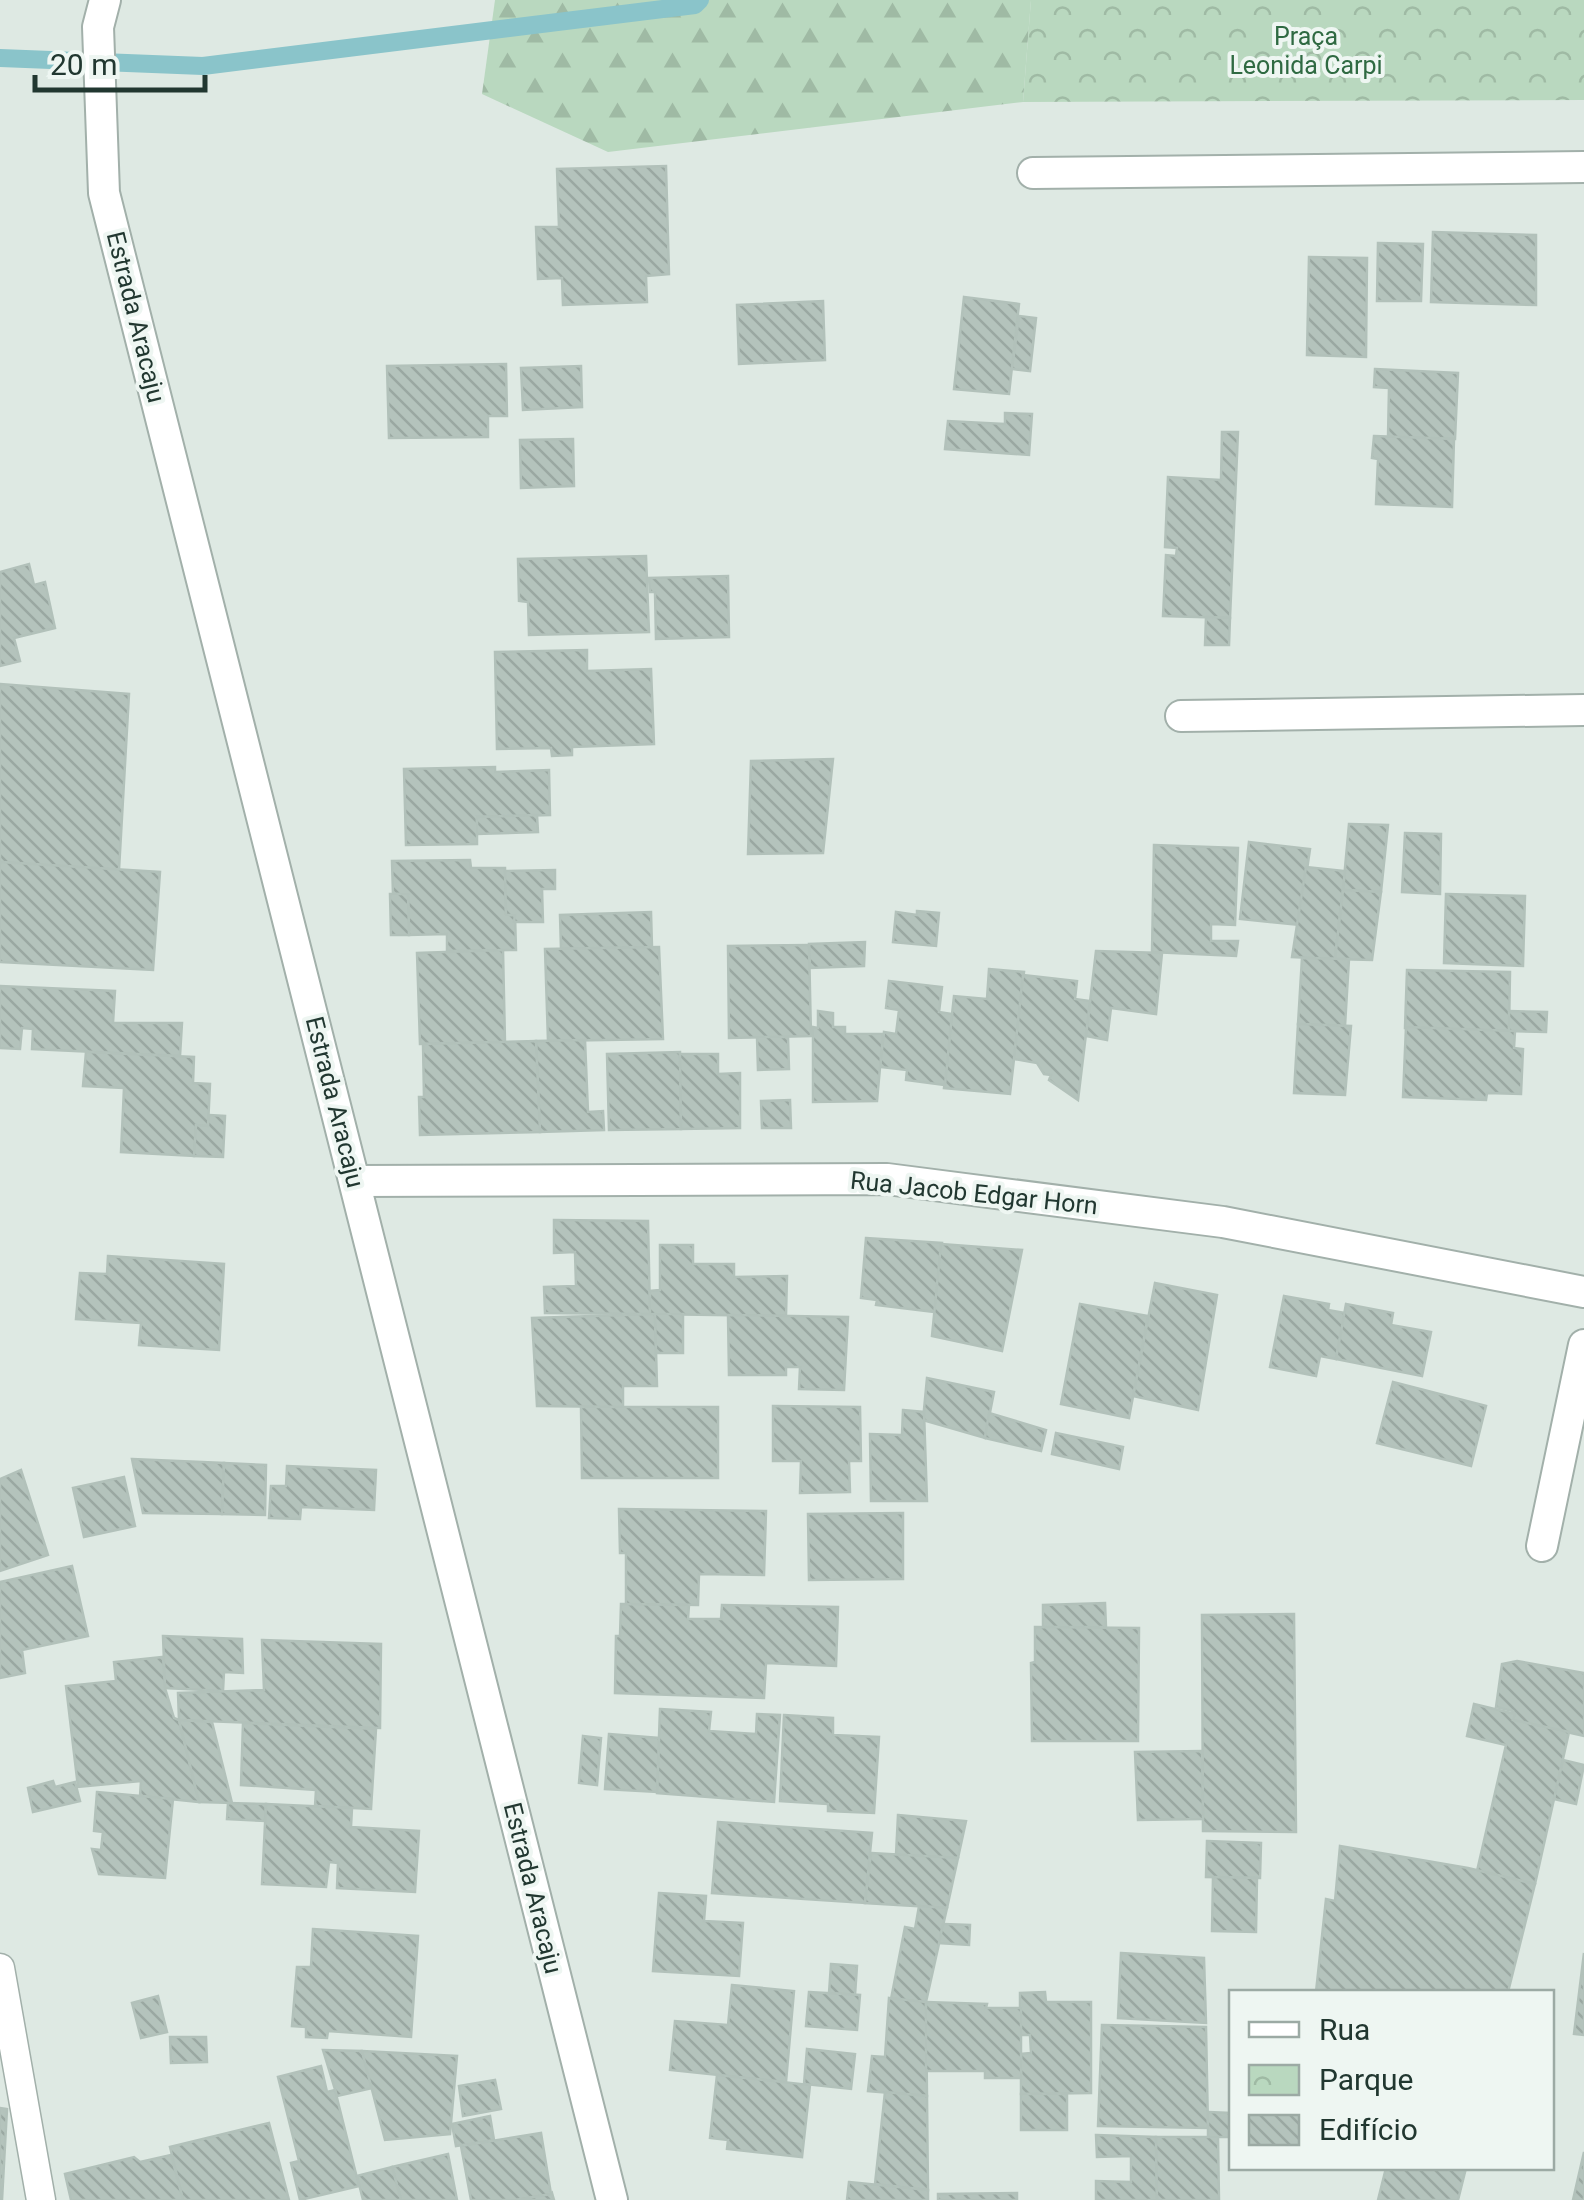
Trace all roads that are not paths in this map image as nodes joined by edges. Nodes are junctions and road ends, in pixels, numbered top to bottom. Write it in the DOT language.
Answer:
graph roads {
  1 [pos="106,0"];
  2 [pos="1584,167"];
  3 [pos="1033,173"];
  4 [pos="1584,710"];
  5 [pos="1181,716"];
  6 [pos="356,1181"];
  7 [pos="1584,1292"];
  8 [pos="1584,1344"];
  9 [pos="1542,1546"];
  10 [pos="0,1968"];
  11 [pos="41,2200"];
  12 [pos="612,2200"];
  1 -- 6 [label="street, Estrada Aracaju"];
  2 -- 3 [label="street"];
  4 -- 5 [label="street"];
  6 -- 7 [label="street, Rua Jacob Edgar Horn"];
  6 -- 12 [label="street, Estrada Aracaju"];
  8 -- 9 [label="street"];
  10 -- 11 [label="lane"];
}
